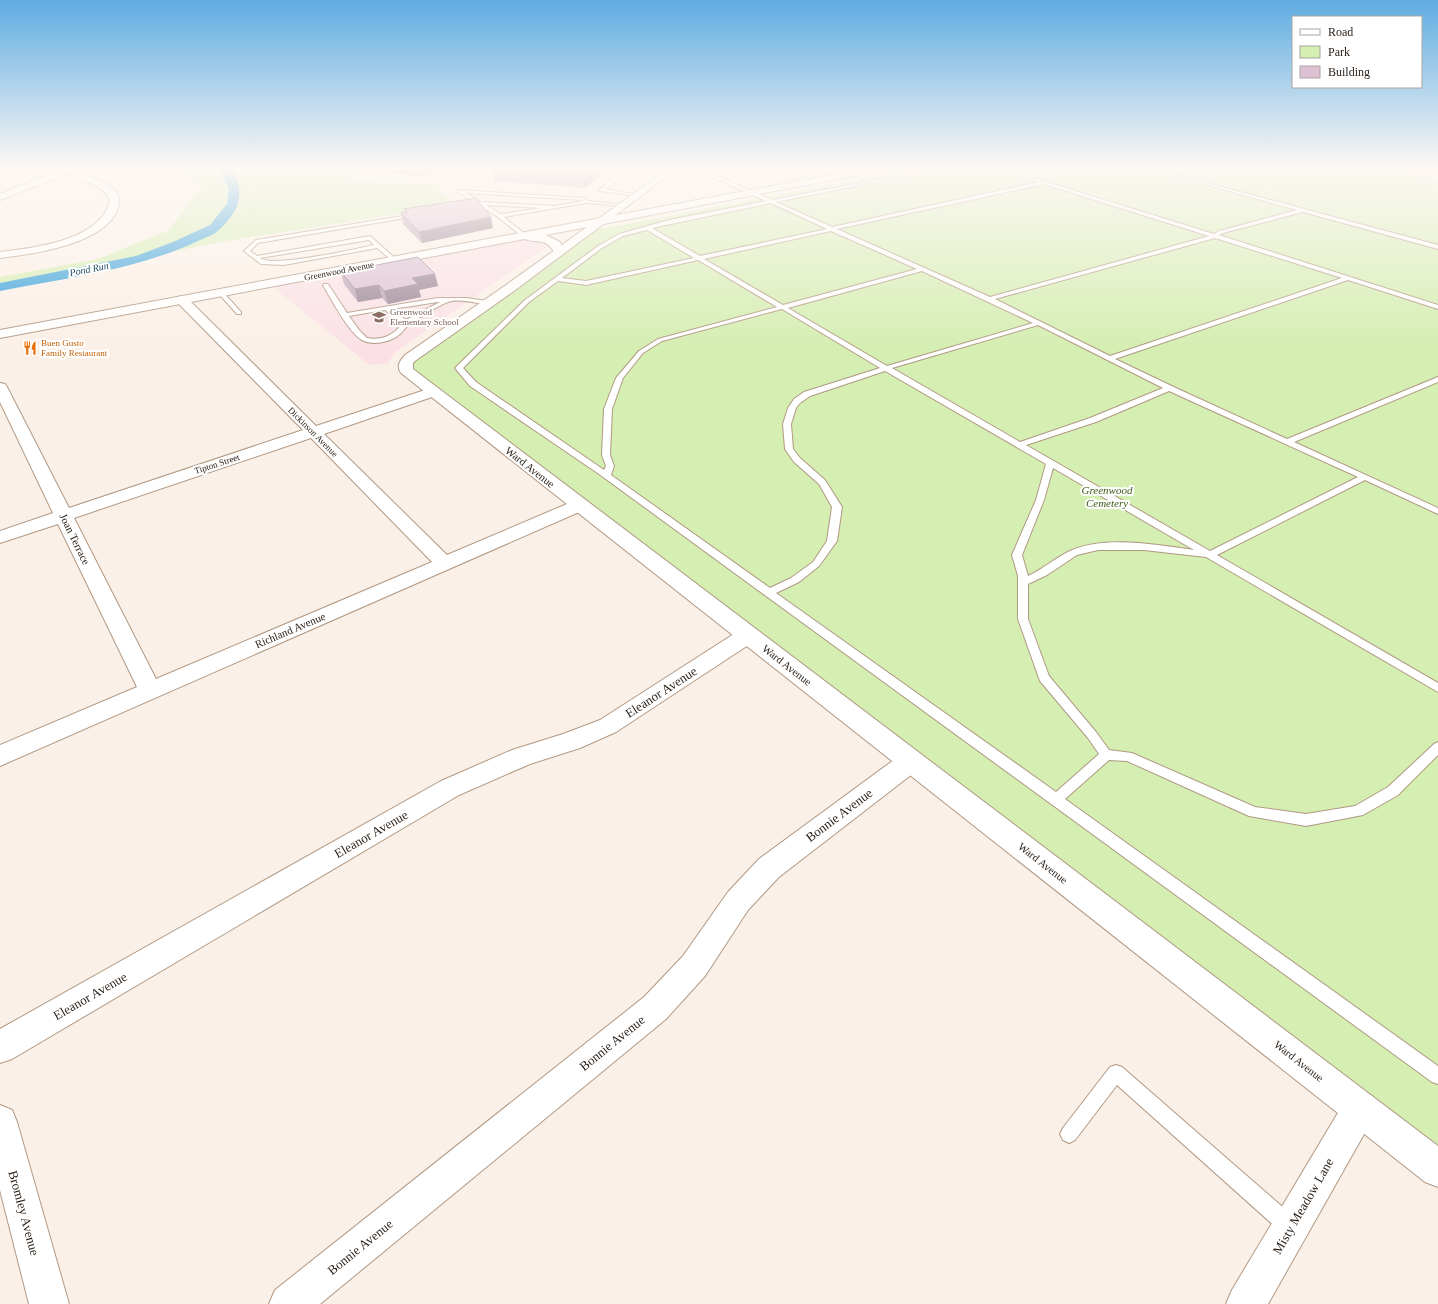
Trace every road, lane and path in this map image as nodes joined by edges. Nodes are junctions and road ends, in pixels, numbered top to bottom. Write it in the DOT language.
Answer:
graph roads {
  1 [pos="96,227"];
  2 [pos="344,227"];
  3 [pos="513,227"];
  4 [pos="572,227"];
  5 [pos="592,227"];
  6 [pos="652,227"];
  7 [pos="827,227"];
  8 [pos="848,227"];
  9 [pos="1186,227"];
  10 [pos="1240,227"];
  11 [pos="1365,227"];
  12 [pos="648,228"];
  13 [pos="834,230"];
  14 [pos="524,236"];
  15 [pos="1215,236"];
  16 [pos="378,246"];
  17 [pos="1438,247"];
  18 [pos="559,252"];
  19 [pos="1,256"];
  20 [pos="256,258"];
  21 [pos="699,259"];
  22 [pos="394,260"];
  23 [pos="924,270"];
  24 [pos="1348,278"];
  25 [pos="556,279"];
  26 [pos="326,285"];
  27 [pos="221,293"];
  28 [pos="448,299"];
  29 [pos="990,299"];
  30 [pos="182,300"];
  31 [pos="488,303"];
  32 [pos="782,307"];
  33 [pos="1438,307"];
  34 [pos="387,309"];
  35 [pos="239,313"];
  36 [pos="345,315"];
  37 [pos="406,323"];
  38 [pos="1039,323"];
  39 [pos="0,334"];
  40 [pos="1110,358"];
  41 [pos="886,368"];
  42 [pos="1438,379"];
  43 [pos="0,387"];
  44 [pos="1169,388"];
  45 [pos="434,392"];
  46 [pos="313,432"];
  47 [pos="1287,442"];
  48 [pos="1019,445"];
  49 [pos="1050,463"];
  50 [pos="607,475"];
  51 [pos="1364,478"];
  52 [pos="580,505"];
  53 [pos="1438,510"];
  54 [pos="63,515"];
  55 [pos="0,537"];
  56 [pos="1210,555"];
  57 [pos="445,564"];
  58 [pos="1023,582"];
  59 [pos="769,592"];
  60 [pos="748,635"];
  61 [pos="1438,688"];
  62 [pos="150,691"];
  63 [pos="1438,747"];
  64 [pos="1106,754"];
  65 [pos="0,756"];
  66 [pos="911,761"];
  67 [pos="1056,800"];
  68 [pos="0,1048"];
  69 [pos="1438,1076"];
  70 [pos="1360,1108"];
  71 [pos="0,1122"];
  72 [pos="1069,1134"];
  73 [pos="1438,1169"];
  74 [pos="1291,1227"];
  75 [pos="49,1304"];
  76 [pos="289,1304"];
  77 [pos="1246,1304"];
  1 -- 19 [label="street"];
  2 -- 20 [label="lane"];
  3 -- 14 [label="lane"];
  4 -- 14 [label="street, Greenwood Avenue"];
  5 -- 18 [label="street, Ward Avenue"];
  6 -- 12 [label="lane"];
  7 -- 13 [label="lane"];
  8 -- 13 [label="lane"];
  9 -- 15 [label="lane"];
  10 -- 15 [label="lane"];
  11 -- 17 [label="lane"];
  12 -- 21 [label="lane"];
  12 -- 25 [label="lane"];
  13 -- 21 [label="lane"];
  13 -- 23 [label="lane"];
  14 -- 18 [label="street"];
  14 -- 22 [label="street, Greenwood Avenue"];
  15 -- 24 [label="lane"];
  15 -- 29 [label="lane"];
  16 -- 20 [label="lane"];
  16 -- 20 [label="lane"];
  16 -- 22 [label="lane"];
  18 -- 31 [label="street, Ward Avenue"];
  21 -- 25 [label="lane"];
  21 -- 32 [label="lane"];
  22 -- 27 [label="street, Greenwood Avenue"];
  23 -- 29 [label="lane"];
  23 -- 32 [label="lane"];
  24 -- 33 [label="lane"];
  24 -- 40 [label="lane"];
  25 -- 50 [label="lane"];
  26 -- 36 [label="lane"];
  27 -- 30 [label="street, Greenwood Avenue"];
  27 -- 35 [label="lane"];
  28 -- 31 [label="lane"];
  28 -- 34 [label="lane"];
  28 -- 37 [label="lane"];
  29 -- 38 [label="lane"];
  30 -- 39 [label="street, Greenwood Avenue"];
  30 -- 46 [label="street, Dickinson Avenue"];
  31 -- 45 [label="street, Ward Avenue"];
  32 -- 41 [label="lane"];
  32 -- 50 [label="lane"];
  34 -- 36 [label="lane"];
  34 -- 37 [label="lane"];
  36 -- 37 [label="lane"];
  38 -- 40 [label="lane"];
  38 -- 41 [label="lane"];
  40 -- 44 [label="lane"];
  41 -- 48 [label="lane"];
  41 -- 59 [label="lane"];
  42 -- 47 [label="lane"];
  43 -- 54 [label="street, Joan Terrace"];
  44 -- 47 [label="lane"];
  44 -- 48 [label="lane"];
  45 -- 46 [label="street, Tipton Street"];
  45 -- 52 [label="street, Ward Avenue"];
  46 -- 54 [label="street, Tipton Street"];
  46 -- 57 [label="street, Dickinson Avenue"];
  47 -- 51 [label="lane"];
  48 -- 49 [label="lane"];
  49 -- 56 [label="lane"];
  49 -- 58 [label="lane"];
  50 -- 59 [label="lane"];
  51 -- 53 [label="lane"];
  51 -- 56 [label="lane"];
  52 -- 57 [label="street, Richland Avenue"];
  52 -- 60 [label="street, Ward Avenue"];
  54 -- 55 [label="street, Tipton Street"];
  54 -- 62 [label="street, Joan Terrace"];
  56 -- 58 [label="lane"];
  56 -- 61 [label="lane"];
  57 -- 62 [label="street, Richland Avenue"];
  58 -- 64 [label="lane"];
  59 -- 67 [label="lane"];
  60 -- 66 [label="street, Ward Avenue"];
  60 -- 68 [label="street, Eleanor Avenue"];
  62 -- 65 [label="street, Richland Avenue"];
  63 -- 64 [label="lane"];
  64 -- 67 [label="lane"];
  66 -- 70 [label="street, Ward Avenue"];
  66 -- 76 [label="street, Bonnie Avenue"];
  67 -- 69 [label="lane"];
  70 -- 73 [label="street, Ward Avenue"];
  70 -- 74 [label="street, Misty Meadow Lane"];
  71 -- 75 [label="street, Bromley Avenue"];
  72 -- 74 [label="lane"];
  74 -- 77 [label="street, Misty Meadow Lane"];
}
